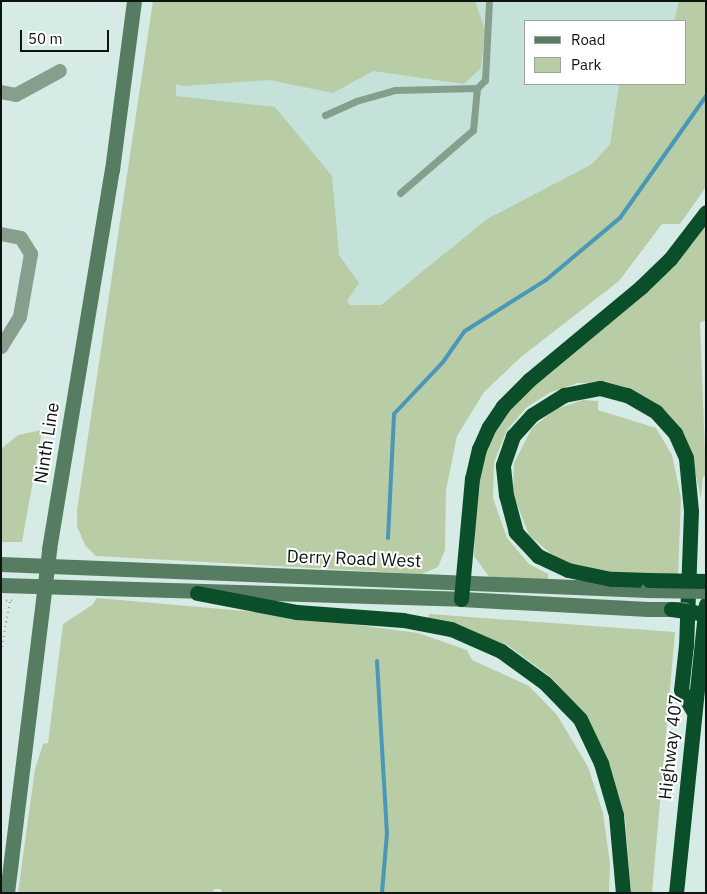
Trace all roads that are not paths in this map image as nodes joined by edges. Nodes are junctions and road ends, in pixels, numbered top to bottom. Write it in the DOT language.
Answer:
graph roads {
  1 [pos="134,1"];
  2 [pos="489,1"];
  3 [pos="60,71"];
  4 [pos="477,88"];
  5 [pos="1,92"];
  6 [pos="325,115"];
  7 [pos="400,194"];
  8 [pos="706,212"];
  9 [pos="1,234"];
  10 [pos="1,348"];
  11 [pos="1,564"];
  12 [pos="46,567"];
  13 [pos="706,581"];
  14 [pos="462,582"];
  15 [pos="1,585"];
  16 [pos="648,585"];
  17 [pos="44,586"];
  18 [pos="706,592"];
  19 [pos="196,593"];
  20 [pos="461,599"];
  21 [pos="706,605"];
  22 [pos="671,609"];
  23 [pos="706,610"];
  24 [pos="706,614"];
  25 [pos="692,711"];
  26 [pos="6,893"];
  27 [pos="622,893"];
  28 [pos="676,893"];
  1 -- 12 [label="main road, Ninth Line"];
  2 -- 4 [label="lane"];
  3 -- 5 [label="street"];
  4 -- 6 [label="lane"];
  4 -- 7 [label="lane"];
  8 -- 14 [label="highway"];
  9 -- 10 [label="street"];
  11 -- 12 [label="main road, Derry Road West"];
  12 -- 14 [label="main road, Derry Road West"];
  12 -- 17 [label="main road, Ninth Line"];
  13 -- 16 [label="highway, bridge"];
  14 -- 16 [label="main road, Derry Road West"];
  14 -- 20 [label="highway"];
  15 -- 17 [label="main road, Derry Road West"];
  16 -- 18 [label="main road, Derry Road West, bridge"];
  16 -- 25 [label="highway"];
  17 -- 19 [label="main road, Derry Road West"];
  17 -- 26 [label="main road, Ninth Line"];
  19 -- 20 [label="main road, Derry Road West"];
  19 -- 27 [label="highway"];
  20 -- 22 [label="main road, Derry Road West, bridge"];
  21 -- 25 [label="highway, Highway 407"];
  22 -- 23 [label="main road, Derry Road West, bridge"];
  22 -- 24 [label="highway, bridge"];
  25 -- 28 [label="highway, Highway 407"];
}
